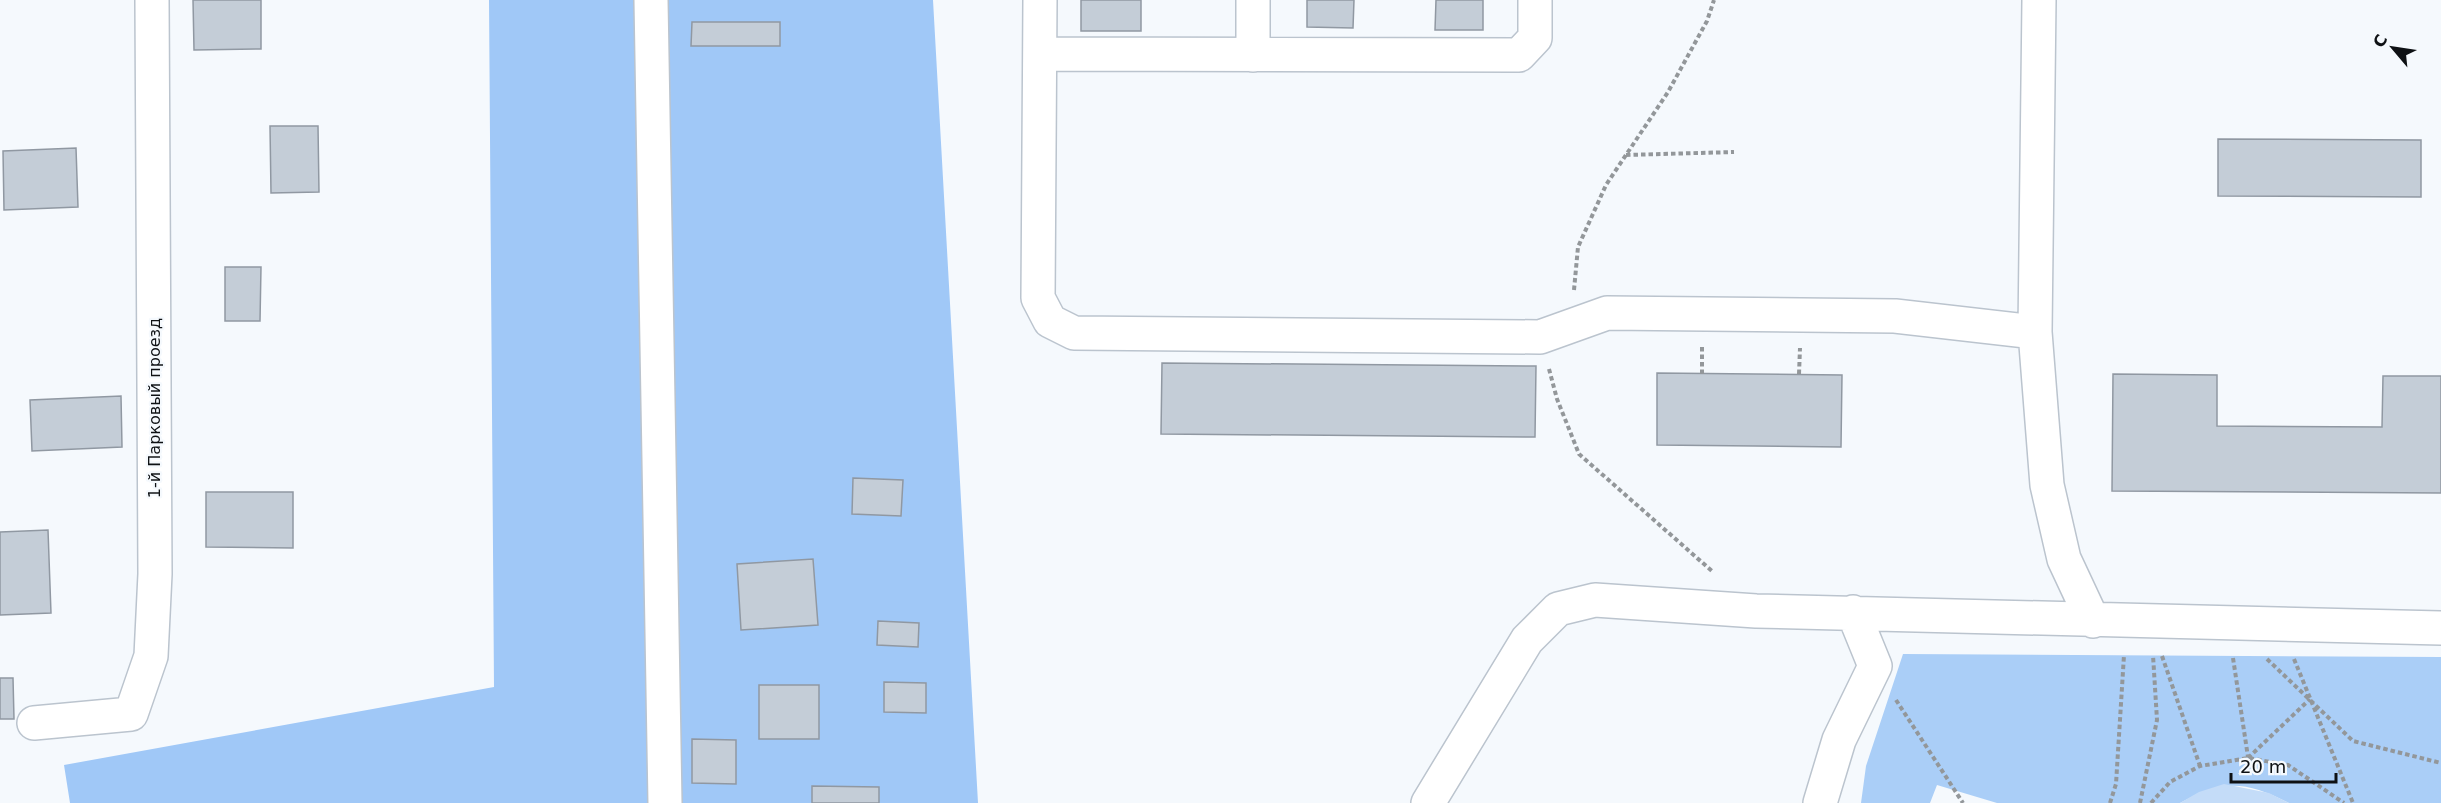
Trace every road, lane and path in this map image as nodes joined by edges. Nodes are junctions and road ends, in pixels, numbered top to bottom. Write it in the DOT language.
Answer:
graph roads {
  1 [pos="152,0"];
  2 [pos="651,0"];
  3 [pos="1040,0"];
  4 [pos="1253,0"];
  5 [pos="1535,0"];
  6 [pos="1714,0"];
  7 [pos="2039,0"];
  8 [pos="1040,54"];
  9 [pos="1252,55"];
  10 [pos="1734,152"];
  11 [pos="1626,155"];
  12 [pos="1570,326"];
  13 [pos="2035,332"];
  14 [pos="1540,337"];
  15 [pos="1756,611"];
  16 [pos="1853,612"];
  17 [pos="2093,621"];
  18 [pos="2138,622"];
  19 [pos="2228,622"];
  20 [pos="2279,622"];
  21 [pos="2441,628"];
  22 [pos="1875,666"];
  23 [pos="2310,699"];
  24 [pos="34,723"];
  25 [pos="2248,758"];
  26 [pos="2441,763"];
  27 [pos="2200,766"];
  28 [pos="665,803"];
  29 [pos="1428,803"];
  30 [pos="1820,803"];
  31 [pos="1963,803"];
  32 [pos="2110,803"];
  33 [pos="2140,803"];
  34 [pos="2151,803"];
  35 [pos="2344,803"];
  36 [pos="2353,803"];
  1 -- 24 [label="street, 1-й Парковый проезд"];
  2 -- 28 [label="street"];
  3 -- 8 [label="street"];
  4 -- 9 [label="street"];
  5 -- 9 [label="street"];
  6 -- 11 [label="path"];
  7 -- 13 [label="street"];
  8 -- 9 [label="street"];
  8 -- 14 [label="street"];
  10 -- 11 [label="path"];
  11 -- 12 [label="path"];
  12 -- 13 [label="street"];
  12 -- 14 [label="street"];
  13 -- 17 [label="street"];
  14 -- 15 [label="path"];
  15 -- 16 [label="street"];
  15 -- 29 [label="street"];
  16 -- 17 [label="street"];
  16 -- 22 [label="street"];
  17 -- 18 [label="street"];
  18 -- 19 [label="street"];
  18 -- 27 [label="path"];
  18 -- 32 [label="path"];
  18 -- 33 [label="path"];
  19 -- 20 [label="street"];
  19 -- 23 [label="path"];
  19 -- 25 [label="path"];
  20 -- 21 [label="street"];
  20 -- 23 [label="path"];
  22 -- 30 [label="street"];
  22 -- 31 [label="path"];
  23 -- 25 [label="path"];
  23 -- 26 [label="path"];
  23 -- 36 [label="path"];
  25 -- 27 [label="path"];
  25 -- 35 [label="path"];
  27 -- 34 [label="path"];
}
